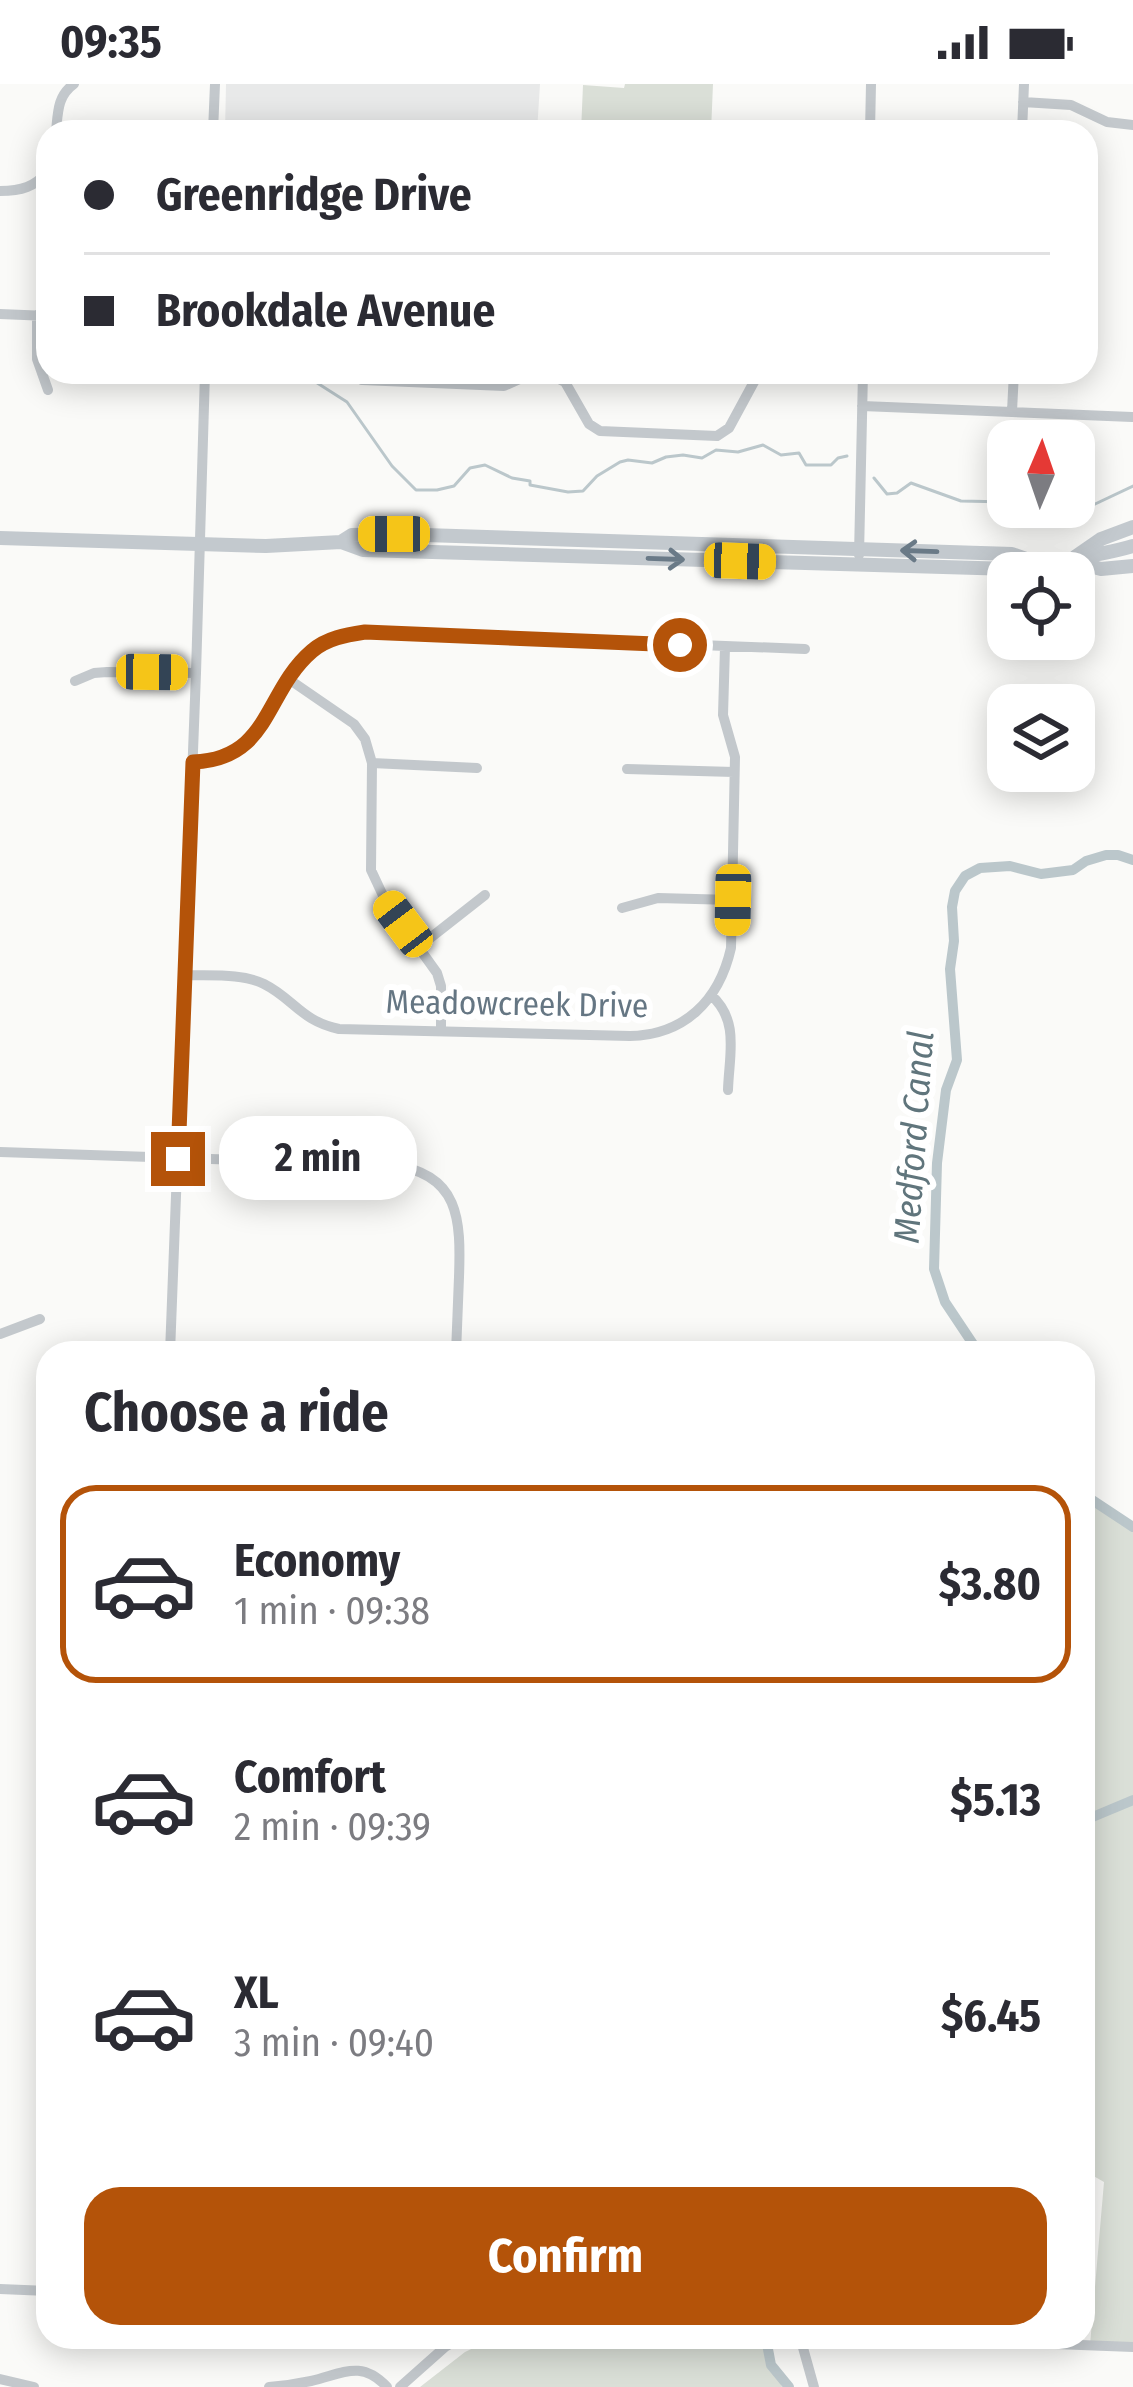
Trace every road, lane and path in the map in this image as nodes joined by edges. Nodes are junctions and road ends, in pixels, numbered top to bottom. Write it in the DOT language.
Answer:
graph roads {
  1 [pos="74,84"];
  2 [pos="215,84"];
  3 [pos="871,84"];
  4 [pos="1024,84"];
  5 [pos="1023,102"];
  6 [pos="57,120"];
  7 [pos="214,120"];
  8 [pos="870,120"];
  9 [pos="1022,120"];
  10 [pos="1133,125"];
  11 [pos="36,184"];
  12 [pos="0,191"];
  13 [pos="0,314"];
  14 [pos="36,315"];
  15 [pos="45,384"];
  16 [pos="205,384"];
  17 [pos="457,384"];
  18 [pos="507,384"];
  19 [pos="566,384"];
  20 [pos="753,384"];
  21 [pos="863,384"];
  22 [pos="1013,384"];
  23 [pos="47,390"];
  24 [pos="862,406"];
  25 [pos="1012,411"];
  26 [pos="1132,417"];
  27 [pos="1133,527"];
  28 [pos="0,538"];
  29 [pos="340,542"];
  30 [pos="1133,545"];
  31 [pos="200,546"];
  32 [pos="860,549"];
  33 [pos="1082,552"];
  34 [pos="987,553"];
  35 [pos="1095,554"];
  36 [pos="859,566"];
  37 [pos="1133,566"];
  38 [pos="1095,567"];
  39 [pos="987,569"];
  40 [pos="725,647"];
  41 [pos="805,649"];
  42 [pos="196,673"];
  43 [pos="290,680"];
  44 [pos="75,682"];
  45 [pos="193,762"];
  46 [pos="372,764"];
  47 [pos="477,768"];
  48 [pos="627,769"];
  49 [pos="734,772"];
  50 [pos="485,896"];
  51 [pos="733,900"];
  52 [pos="622,908"];
  53 [pos="420,946"];
  54 [pos="186,975"];
  55 [pos="711,994"];
  56 [pos="441,1031"];
  57 [pos="728,1090"];
  58 [pos="0,1152"];
  59 [pos="178,1159"];
  60 [pos="40,1319"];
  61 [pos="0,1334"];
  62 [pos="170,1341"];
  63 [pos="456,1341"];
  64 [pos="0,2289"];
  65 [pos="36,2290"];
  66 [pos="1095,2346"];
  67 [pos="1133,2347"];
  68 [pos="435,2349"];
  69 [pos="803,2349"];
  70 [pos="0,2380"];
  71 [pos="34,2387"];
  72 [pos="269,2387"];
  73 [pos="387,2387"];
  74 [pos="400,2387"];
  75 [pos="814,2387"];
  1 -- 6 [label="street"];
  2 -- 7 [label="street"];
  3 -- 8 [label="street"];
  4 -- 5 [label="street"];
  5 -- 9 [label="street"];
  5 -- 10 [label="street"];
  11 -- 12 [label="street"];
  13 -- 14 [label="street"];
  15 -- 23 [label="street"];
  16 -- 31 [label="street"];
  17 -- 18 [label="street"];
  19 -- 20 [label="street"];
  21 -- 24 [label="street"];
  22 -- 25 [label="street"];
  24 -- 25 [label="street"];
  24 -- 32 [label="street"];
  25 -- 26 [label="street"];
  27 -- 33 [label="main road"];
  28 -- 31 [label="main road"];
  29 -- 31 [label="main road"];
  29 -- 32 [label="main road"];
  29 -- 36 [label="main road, one-way"];
  30 -- 35 [label="main road"];
  31 -- 42 [label="street"];
  34 -- 32 [label="main road, one-way"];
  32 -- 36 [label="street"];
  36 -- 39 [label="main road"];
  37 -- 38 [label="main road"];
  40 -- 41 [label="street"];
  40 -- 43 [label="street"];
  40 -- 49 [label="street"];
  42 -- 44 [label="street"];
  42 -- 45 [label="street"];
  43 -- 45 [label="street"];
  43 -- 46 [label="street"];
  45 -- 54 [label="street"];
  46 -- 47 [label="street"];
  46 -- 53 [label="street"];
  48 -- 49 [label="street"];
  49 -- 51 [label="street"];
  50 -- 53 [label="street"];
  51 -- 52 [label="street"];
  51 -- 55 [label="street"];
  53 -- 56 [label="street"];
  54 -- 56 [label="street, Meadowcreek Drive"];
  54 -- 59 [label="street"];
  55 -- 56 [label="street, Meadowcreek Drive"];
  55 -- 57 [label="street"];
  58 -- 59 [label="street"];
  59 -- 62 [label="street"];
  59 -- 63 [label="street"];
  60 -- 61 [label="street"];
  64 -- 65 [label="street"];
  66 -- 67 [label="street"];
  68 -- 74 [label="street"];
  69 -- 75 [label="street"];
  70 -- 71 [label="street"];
  72 -- 73 [label="street"];
}
